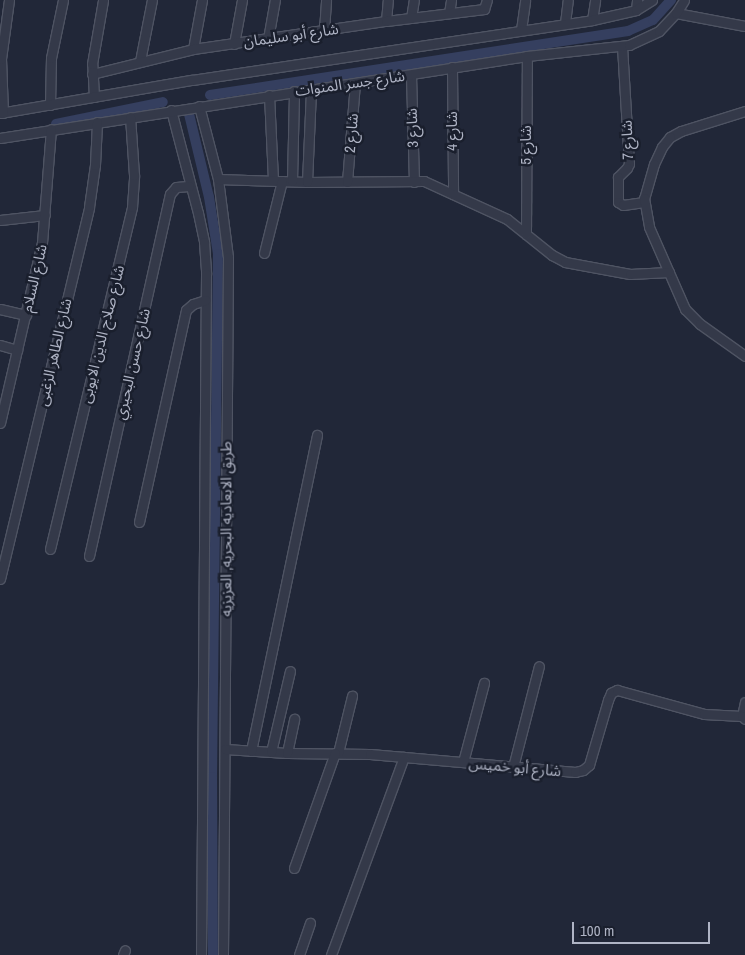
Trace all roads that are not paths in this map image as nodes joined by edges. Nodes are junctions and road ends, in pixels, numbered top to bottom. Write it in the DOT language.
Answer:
graph roads {
  1 [pos="63,0"];
  2 [pos="103,0"];
  3 [pos="152,0"];
  4 [pos="202,0"];
  5 [pos="242,0"];
  6 [pos="275,0"];
  7 [pos="326,0"];
  8 [pos="388,0"];
  9 [pos="414,0"];
  10 [pos="451,0"];
  11 [pos="525,0"];
  12 [pos="568,0"];
  13 [pos="595,0"];
  14 [pos="638,0"];
  15 [pos="652,0"];
  16 [pos="684,0"];
  17 [pos="487,1"];
  18 [pos="6,4"];
  19 [pos="636,10"];
  20 [pos="449,13"];
  21 [pos="676,14"];
  22 [pos="411,18"];
  23 [pos="592,20"];
  24 [pos="386,21"];
  25 [pos="565,23"];
  26 [pos="745,26"];
  27 [pos="324,30"];
  28 [pos="521,30"];
  29 [pos="268,39"];
  30 [pos="234,44"];
  31 [pos="622,46"];
  32 [pos="193,50"];
  33 [pos="527,56"];
  34 [pos="140,61"];
  35 [pos="452,67"];
  36 [pos="92,74"];
  37 [pos="411,75"];
  38 [pos="355,83"];
  39 [pos="311,89"];
  40 [pos="294,91"];
  41 [pos="1,92"];
  42 [pos="269,95"];
  43 [pos="94,97"];
  44 [pos="50,105"];
  45 [pos="199,106"];
  46 [pos="171,110"];
  47 [pos="745,111"];
  48 [pos="1,113"];
  49 [pos="130,117"];
  50 [pos="97,122"];
  51 [pos="50,129"];
  52 [pos="0,138"];
  53 [pos="218,179"];
  54 [pos="277,180"];
  55 [pos="292,181"];
  56 [pos="307,182"];
  57 [pos="347,182"];
  58 [pos="414,182"];
  59 [pos="189,186"];
  60 [pos="453,194"];
  61 [pos="644,202"];
  62 [pos="45,215"];
  63 [pos="0,220"];
  64 [pos="526,234"];
  65 [pos="264,253"];
  66 [pos="668,272"];
  67 [pos="205,300"];
  68 [pos="0,309"];
  69 [pos="26,315"];
  70 [pos="0,345"];
  71 [pos="17,350"];
  72 [pos="745,356"];
  73 [pos="0,424"];
  74 [pos="317,435"];
  75 [pos="139,522"];
  76 [pos="50,549"];
  77 [pos="89,556"];
  78 [pos="0,580"];
  79 [pos="539,666"];
  80 [pos="290,671"];
  81 [pos="484,682"];
  82 [pos="352,696"];
  83 [pos="745,702"];
  84 [pos="743,718"];
  85 [pos="294,720"];
  86 [pos="225,749"];
  87 [pos="250,750"];
  88 [pos="271,752"];
  89 [pos="287,753"];
  90 [pos="337,753"];
  91 [pos="404,757"];
  92 [pos="463,762"];
  93 [pos="513,767"];
  94 [pos="294,868"];
  95 [pos="310,923"];
  96 [pos="201,955"];
  97 [pos="222,955"];
  98 [pos="299,955"];
  99 [pos="331,955"];
  1 -- 44 [label="street"];
  2 -- 36 [label="street"];
  3 -- 34 [label="street"];
  4 -- 32 [label="street"];
  5 -- 30 [label="street"];
  6 -- 29 [label="street"];
  7 -- 27 [label="street"];
  8 -- 24 [label="street"];
  9 -- 22 [label="street"];
  10 -- 20 [label="street"];
  11 -- 28 [label="street"];
  12 -- 25 [label="street"];
  13 -- 23 [label="street"];
  14 -- 19 [label="street"];
  15 -- 19 [label="street, شارع جسر المنوات"];
  16 -- 21 [label="street, شارع جسر المنوات"];
  17 -- 20 [label="street, شارع أبو سليمان"];
  18 -- 41 [label="street"];
  19 -- 23 [label="street, شارع جسر المنوات"];
  20 -- 22 [label="street, شارع أبو سليمان"];
  21 -- 26 [label="street"];
  21 -- 31 [label="street, شارع جسر المنوات"];
  22 -- 24 [label="street, شارع أبو سليمان"];
  23 -- 25 [label="street, شارع جسر المنوات"];
  24 -- 27 [label="street, شارع أبو سليمان"];
  25 -- 28 [label="street, شارع جسر المنوات"];
  27 -- 29 [label="street, شارع أبو سليمان"];
  28 -- 43 [label="street, شارع جسر المنوات"];
  29 -- 30 [label="street, شارع أبو سليمان"];
  30 -- 32 [label="street, شارع أبو سليمان"];
  31 -- 33 [label="street, شارع جسر المنوات"];
  31 -- 61 [label="street, شارع 7"];
  32 -- 34 [label="street, شارع أبو سليمان"];
  33 -- 35 [label="street, شارع جسر المنوات"];
  33 -- 64 [label="street, شارع 5"];
  34 -- 36 [label="street, شارع أبو سليمان"];
  35 -- 37 [label="street, شارع جسر المنوات"];
  35 -- 60 [label="street, شارع 4"];
  36 -- 43 [label="street"];
  37 -- 38 [label="street, شارع جسر المنوات"];
  37 -- 58 [label="street, شارع 3"];
  38 -- 39 [label="street, شارع جسر المنوات"];
  38 -- 57 [label="street, شارع 2"];
  39 -- 40 [label="street, شارع جسر المنوات"];
  39 -- 56 [label="street"];
  40 -- 42 [label="street, شارع جسر المنوات"];
  40 -- 55 [label="street"];
  41 -- 48 [label="street"];
  42 -- 45 [label="street, شارع جسر المنوات"];
  42 -- 54 [label="street"];
  43 -- 44 [label="street, شارع جسر المنوات"];
  44 -- 48 [label="street, شارع جسر المنوات"];
  45 -- 46 [label="street, شارع جسر المنوات"];
  45 -- 53 [label="street, طريق الابعاديه البحريه, العزيزيه"];
  46 -- 49 [label="street, شارع جسر المنوات"];
  46 -- 59 [label="street, طريق الابعاديه البحريه, العزيزيه"];
  47 -- 61 [label="street"];
  49 -- 50 [label="street, شارع جسر المنوات"];
  49 -- 76 [label="street, شارع صلاح الدين الايوبى"];
  50 -- 51 [label="street, شارع جسر المنوات"];
  50 -- 78 [label="street, شارع الطاهر الزغبى"];
  51 -- 52 [label="street, شارع جسر المنوات"];
  51 -- 62 [label="street, شارع السلام"];
  53 -- 54 [label="street"];
  53 -- 86 [label="street, طريق الابعاديه البحريه, العزيزيه"];
  54 -- 55 [label="street"];
  54 -- 65 [label="street"];
  55 -- 56 [label="street"];
  56 -- 57 [label="street"];
  57 -- 58 [label="street"];
  58 -- 60 [label="street"];
  59 -- 67 [label="street, طريق الابعاديه البحريه, العزيزيه"];
  59 -- 77 [label="street, شارع حسن البحيري"];
  60 -- 64 [label="street"];
  61 -- 66 [label="street"];
  62 -- 63 [label="street"];
  62 -- 69 [label="street, شارع السلام"];
  64 -- 66 [label="street"];
  66 -- 72 [label="street"];
  67 -- 75 [label="street"];
  67 -- 96 [label="street, طريق الابعاديه البحريه, العزيزيه"];
  68 -- 69 [label="street"];
  69 -- 71 [label="street, شارع السلام"];
  70 -- 71 [label="street"];
  71 -- 73 [label="street, شارع السلام"];
  74 -- 87 [label="street"];
  79 -- 93 [label="street"];
  80 -- 88 [label="street"];
  81 -- 92 [label="street"];
  82 -- 90 [label="street"];
  83 -- 84 [label="street"];
  84 -- 93 [label="street, شارع أبو خميس"];
  85 -- 89 [label="street"];
  86 -- 87 [label="street, شارع أبو خميس"];
  86 -- 97 [label="street, طريق الابعاديه البحريه, العزيزيه"];
  87 -- 88 [label="street, شارع أبو خميس"];
  88 -- 89 [label="street, شارع أبو خميس"];
  89 -- 90 [label="street, شارع أبو خميس"];
  90 -- 91 [label="street, شارع أبو خميس"];
  90 -- 94 [label="street"];
  91 -- 92 [label="street, شارع أبو خميس"];
  91 -- 99 [label="street"];
  92 -- 93 [label="street, شارع أبو خميس"];
  95 -- 98 [label="street"];
}
